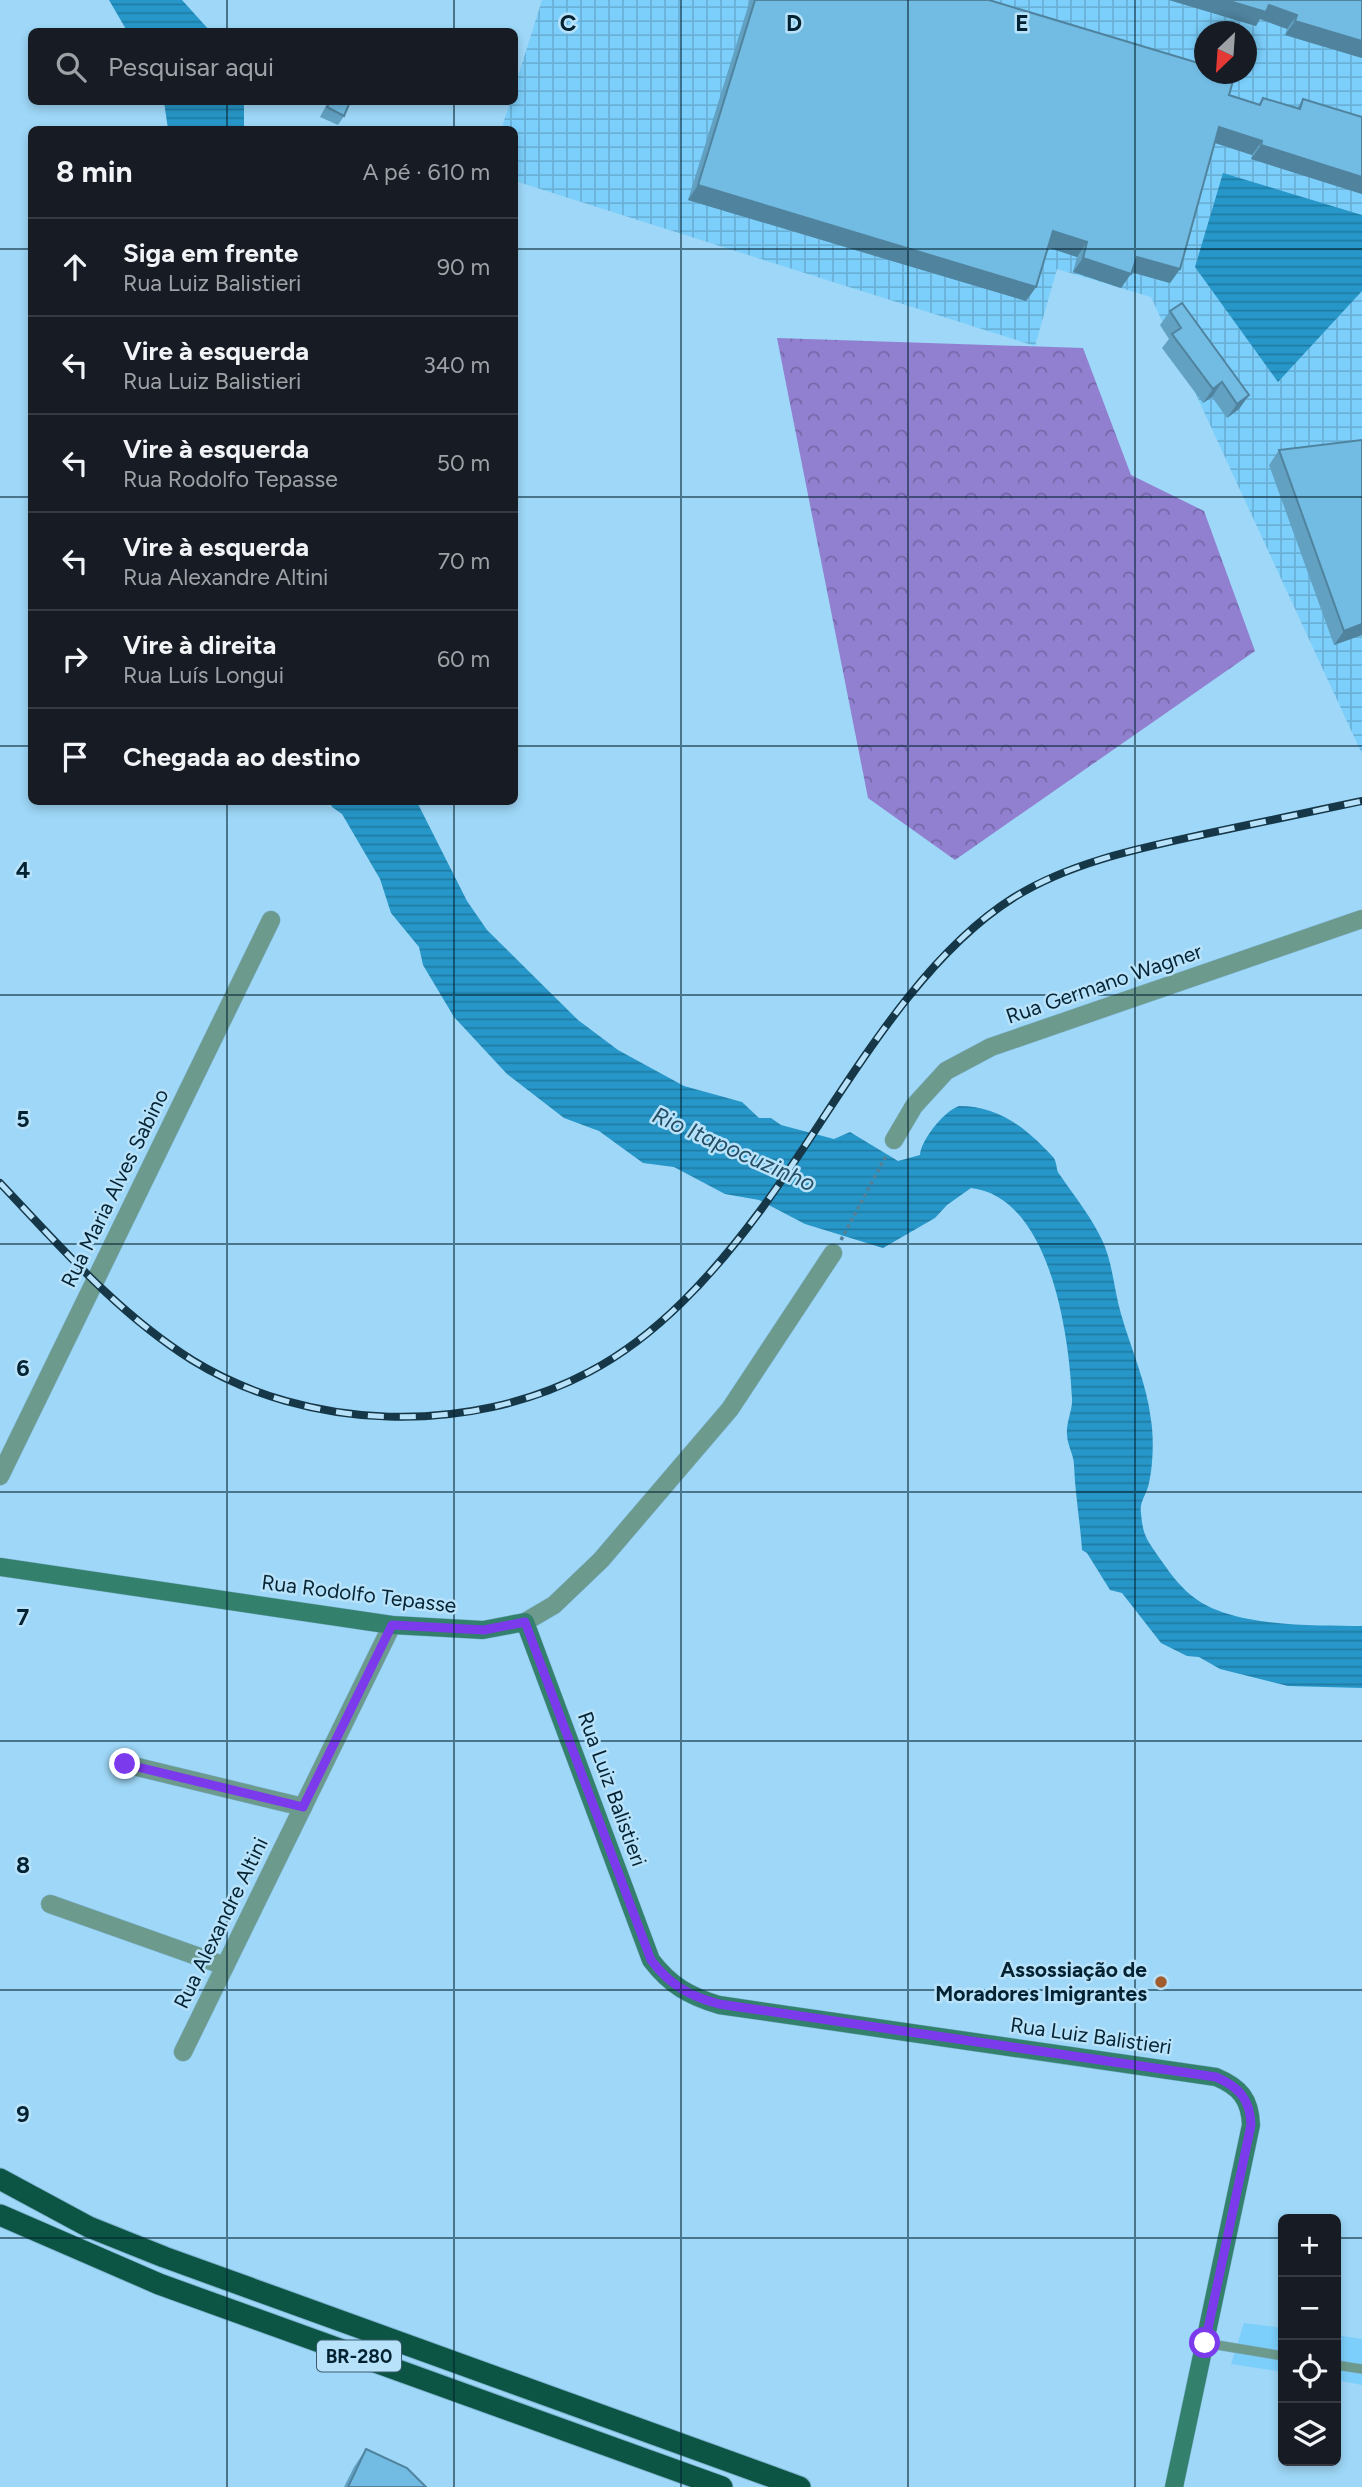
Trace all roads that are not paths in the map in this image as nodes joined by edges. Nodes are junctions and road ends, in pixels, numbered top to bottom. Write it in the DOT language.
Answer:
graph roads {
  1 [pos="1362,919"];
  2 [pos="271,920"];
  3 [pos="894,1140"];
  4 [pos="833,1253"];
  5 [pos="0,1476"];
  6 [pos="0,1567"];
  7 [pos="525,1622"];
  8 [pos="392,1625"];
  9 [pos="125,1764"];
  10 [pos="303,1807"];
  11 [pos="50,1904"];
  12 [pos="225,1966"];
  13 [pos="183,2052"];
  14 [pos="0,2179"];
  15 [pos="0,2216"];
  16 [pos="1205,2343"];
  17 [pos="1278,2355"];
  18 [pos="1341,2366"];
  19 [pos="1362,2369"];
  20 [pos="722,2487"];
  21 [pos="800,2487"];
  22 [pos="1174,2487"];
  1 -- 3 [label="street, Rua Germano Wagner"];
  2 -- 5 [label="street, Rua Maria Alves Sabino"];
  4 -- 7 [label="street, Rua Rodolfo Tepasse"];
  6 -- 8 [label="street, Rua Rodolfo Tepasse"];
  7 -- 8 [label="street, Rua Rodolfo Tepasse"];
  7 -- 16 [label="street, Rua Luiz Balistieri"];
  8 -- 10 [label="street, Rua Alexandre Altini"];
  9 -- 10 [label="street"];
  10 -- 12 [label="street, Rua Alexandre Altini"];
  11 -- 12 [label="street"];
  12 -- 13 [label="street, Rua Alexandre Altini"];
  14 -- 21 [label="highway, BR-280"];
  15 -- 20 [label="highway, BR-280"];
  16 -- 17 [label="lane"];
  16 -- 22 [label="street, Rua Luiz Balistieri"];
  18 -- 19 [label="lane"];
}
